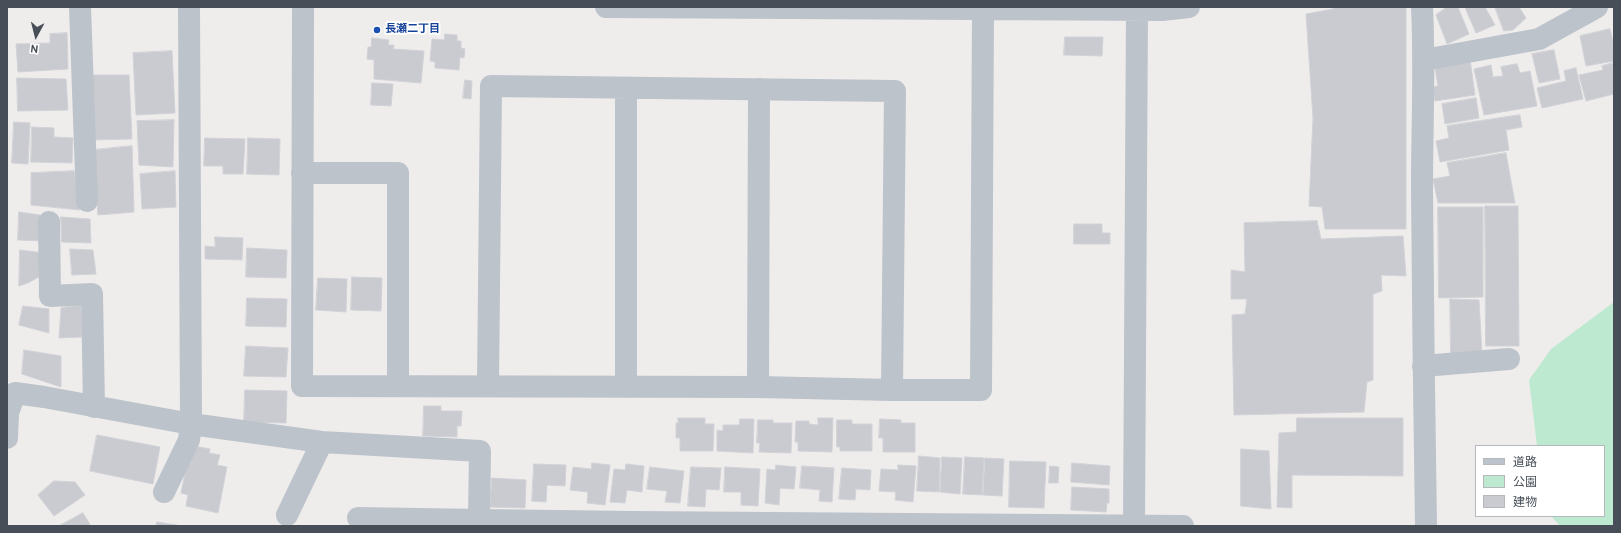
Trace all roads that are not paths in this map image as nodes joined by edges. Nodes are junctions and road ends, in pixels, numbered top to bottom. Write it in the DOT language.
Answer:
graph roads {
  1 [pos="80,7"];
  2 [pos="189,7"];
  3 [pos="302,7"];
  4 [pos="606,7"];
  5 [pos="1188,7"];
  6 [pos="1422,7"];
  7 [pos="1597,7"];
  8 [pos="959,8"];
  9 [pos="983,9"];
  10 [pos="1137,10"];
  11 [pos="1424,60"];
  12 [pos="626,88"];
  13 [pos="759,89"];
  14 [pos="302,173"];
  15 [pos="87,201"];
  16 [pos="49,222"];
  17 [pos="1509,359"];
  18 [pos="1423,366"];
  19 [pos="398,386"];
  20 [pos="488,386"];
  21 [pos="626,387"];
  22 [pos="758,387"];
  23 [pos="892,390"];
  24 [pos="94,407"];
  25 [pos="191,424"];
  26 [pos="7,438"];
  27 [pos="322,442"];
  28 [pos="164,492"];
  29 [pos="287,514"];
  30 [pos="358,518"];
  31 [pos="479,520"];
  32 [pos="632,524"];
  33 [pos="931,525"];
  34 [pos="1007,526"];
  35 [pos="1134,526"];
  36 [pos="1183,526"];
  37 [pos="1426,526"];
  1 -- 15 [label="street"];
  2 -- 25 [label="street"];
  3 -- 14 [label="street"];
  4 -- 8 [label="street"];
  5 -- 10 [label="street"];
  6 -- 11 [label="street"];
  7 -- 11 [label="street"];
  8 -- 9 [label="street"];
  9 -- 10 [label="street"];
  9 -- 23 [label="street"];
  10 -- 35 [label="street"];
  11 -- 18 [label="street"];
  12 -- 13 [label="street"];
  12 -- 20 [label="street"];
  12 -- 21 [label="street"];
  13 -- 22 [label="street"];
  13 -- 23 [label="street"];
  14 -- 19 [label="street"];
  14 -- 19 [label="street"];
  16 -- 24 [label="street"];
  17 -- 18 [label="street"];
  18 -- 37 [label="street"];
  19 -- 20 [label="street"];
  20 -- 21 [label="street"];
  21 -- 22 [label="street"];
  22 -- 23 [label="street"];
  24 -- 25 [label="street"];
  24 -- 26 [label="street"];
  25 -- 27 [label="street"];
  25 -- 28 [label="street"];
  27 -- 29 [label="street"];
  27 -- 31 [label="street"];
  30 -- 31 [label="street"];
  31 -- 32 [label="street"];
  32 -- 33 [label="street"];
  33 -- 34 [label="street"];
  34 -- 35 [label="street"];
  35 -- 36 [label="street"];
}
